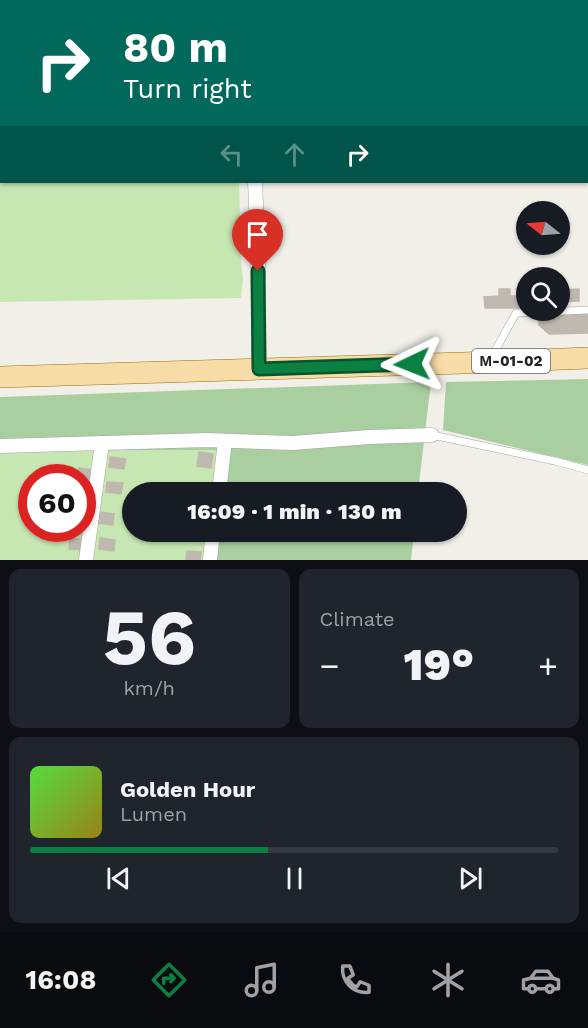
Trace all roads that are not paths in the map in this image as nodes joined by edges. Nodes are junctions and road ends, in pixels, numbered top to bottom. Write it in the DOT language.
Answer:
graph roads {
  1 [pos="255,183"];
  2 [pos="588,310"];
  3 [pos="588,358"];
  4 [pos="489,362"];
  5 [pos="259,369"];
  6 [pos="0,377"];
  7 [pos="432,435"];
  8 [pos="225,441"];
  9 [pos="102,443"];
  10 [pos="0,446"];
  11 [pos="588,470"];
  12 [pos="220,482"];
  13 [pos="212,542"];
  14 [pos="86,560"];
  15 [pos="210,560"];
  1 -- 5 [label="street"];
  2 -- 4 [label="lane"];
  3 -- 4 [label="main road, М-01-02"];
  4 -- 5 [label="main road, М-01-02"];
  5 -- 6 [label="main road, М-01-02"];
  7 -- 8 [label="street"];
  7 -- 11 [label="lane"];
  8 -- 9 [label="street"];
  8 -- 12 [label="street"];
  9 -- 10 [label="street"];
  9 -- 14 [label="street"];
  13 -- 15 [label="street"];
}
